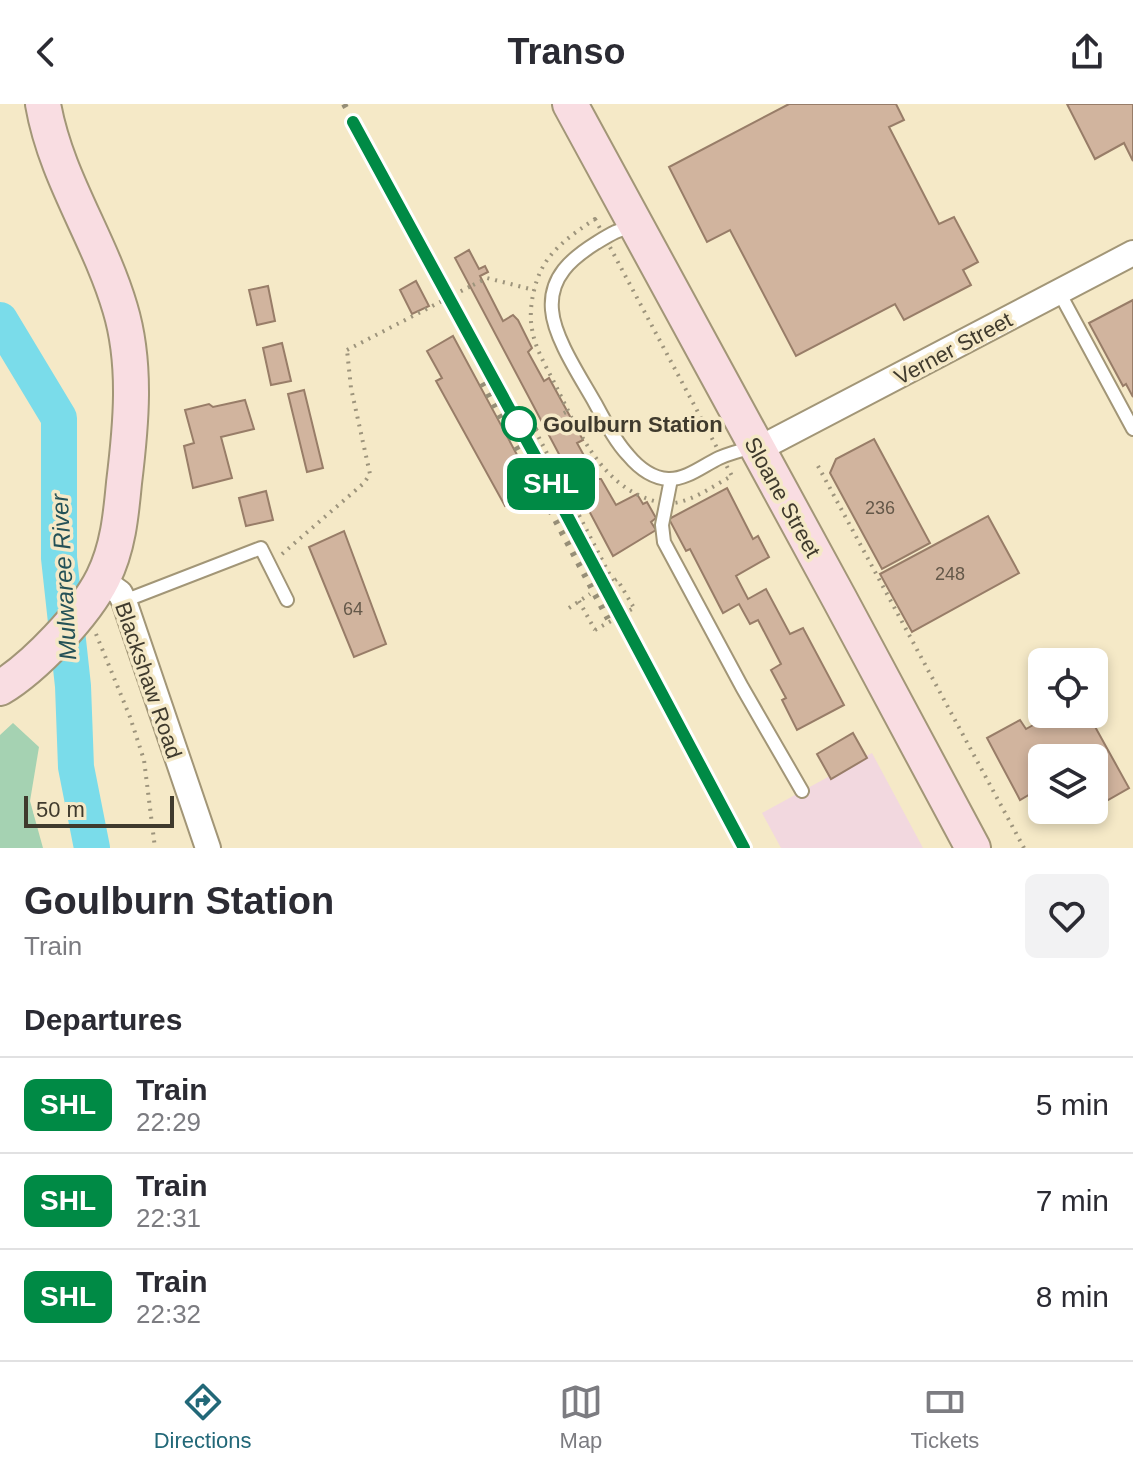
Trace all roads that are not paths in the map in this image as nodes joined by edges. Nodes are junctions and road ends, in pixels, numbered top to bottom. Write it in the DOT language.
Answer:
graph roads {
  1 [pos="43,104"];
  2 [pos="570,104"];
  3 [pos="591,104"];
  4 [pos="621,224"];
  5 [pos="1133,253"];
  6 [pos="1059,292"];
  7 [pos="1133,429"];
  8 [pos="764,444"];
  9 [pos="671,479"];
  10 [pos="113,590"];
  11 [pos="287,600"];
  12 [pos="0,688"];
  13 [pos="802,791"];
  14 [pos="208,848"];
  15 [pos="973,848"];
  16 [pos="994,848"];
  1 -- 10 [label="street, Blackshaw Road"];
  2 -- 4 [label="street, Sloane Street"];
  3 -- 8 [label="street, Sloane Street"];
  4 -- 8 [label="street, Sloane Street"];
  4 -- 9 [label="lane"];
  5 -- 6 [label="street, Verner Street"];
  6 -- 7 [label="lane"];
  6 -- 8 [label="street, Verner Street"];
  8 -- 9 [label="lane"];
  8 -- 15 [label="street, Sloane Street"];
  8 -- 16 [label="street, Sloane Street"];
  9 -- 13 [label="lane"];
  10 -- 11 [label="lane"];
  10 -- 12 [label="street"];
  10 -- 14 [label="street, Blackshaw Road"];
}
